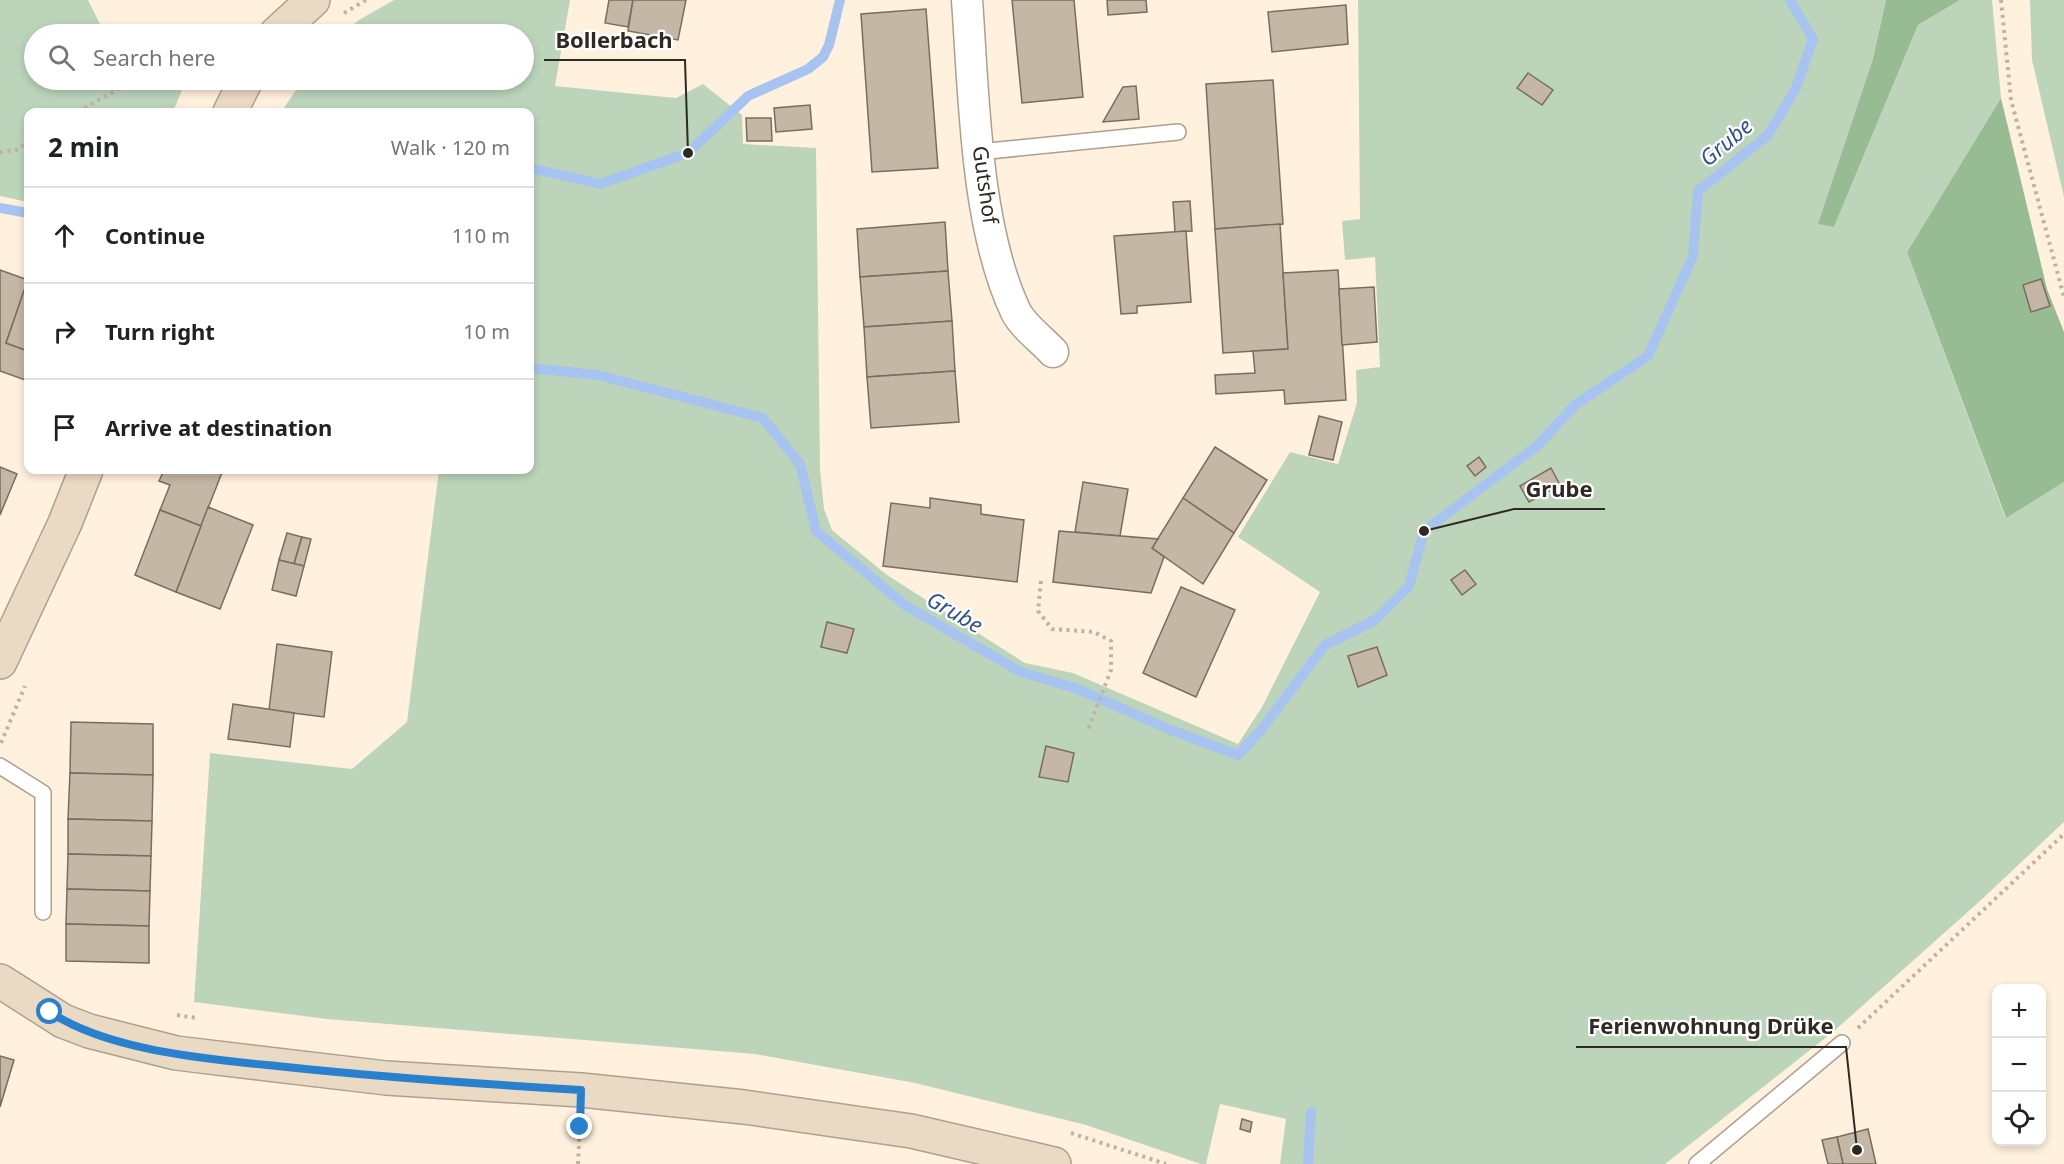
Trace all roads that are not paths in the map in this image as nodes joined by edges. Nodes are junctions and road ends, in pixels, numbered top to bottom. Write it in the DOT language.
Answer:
graph roads {
  1 [pos="313,0"];
  2 [pos="966,0"];
  3 [pos="287,24"];
  4 [pos="241,90"];
  5 [pos="232,108"];
  6 [pos="1178,132"];
  7 [pos="979,152"];
  8 [pos="1053,352"];
  9 [pos="84,474"];
  10 [pos="0,662"];
  11 [pos="0,766"];
  12 [pos="43,912"];
  13 [pos="0,981"];
  14 [pos="0,1008"];
  15 [pos="63,1021"];
  16 [pos="1842,1042"];
  17 [pos="1054,1164"];
  18 [pos="1697,1164"];
  1 -- 3 [label="street"];
  2 -- 7 [label="street, Gutshof"];
  4 -- 5 [label="street"];
  6 -- 7 [label="lane"];
  7 -- 8 [label="street, Gutshof"];
  9 -- 10 [label="street"];
  11 -- 12 [label="lane"];
  13 -- 15 [label="street"];
  14 -- 15 [label="street"];
  15 -- 17 [label="street"];
  16 -- 18 [label="lane"];
}
